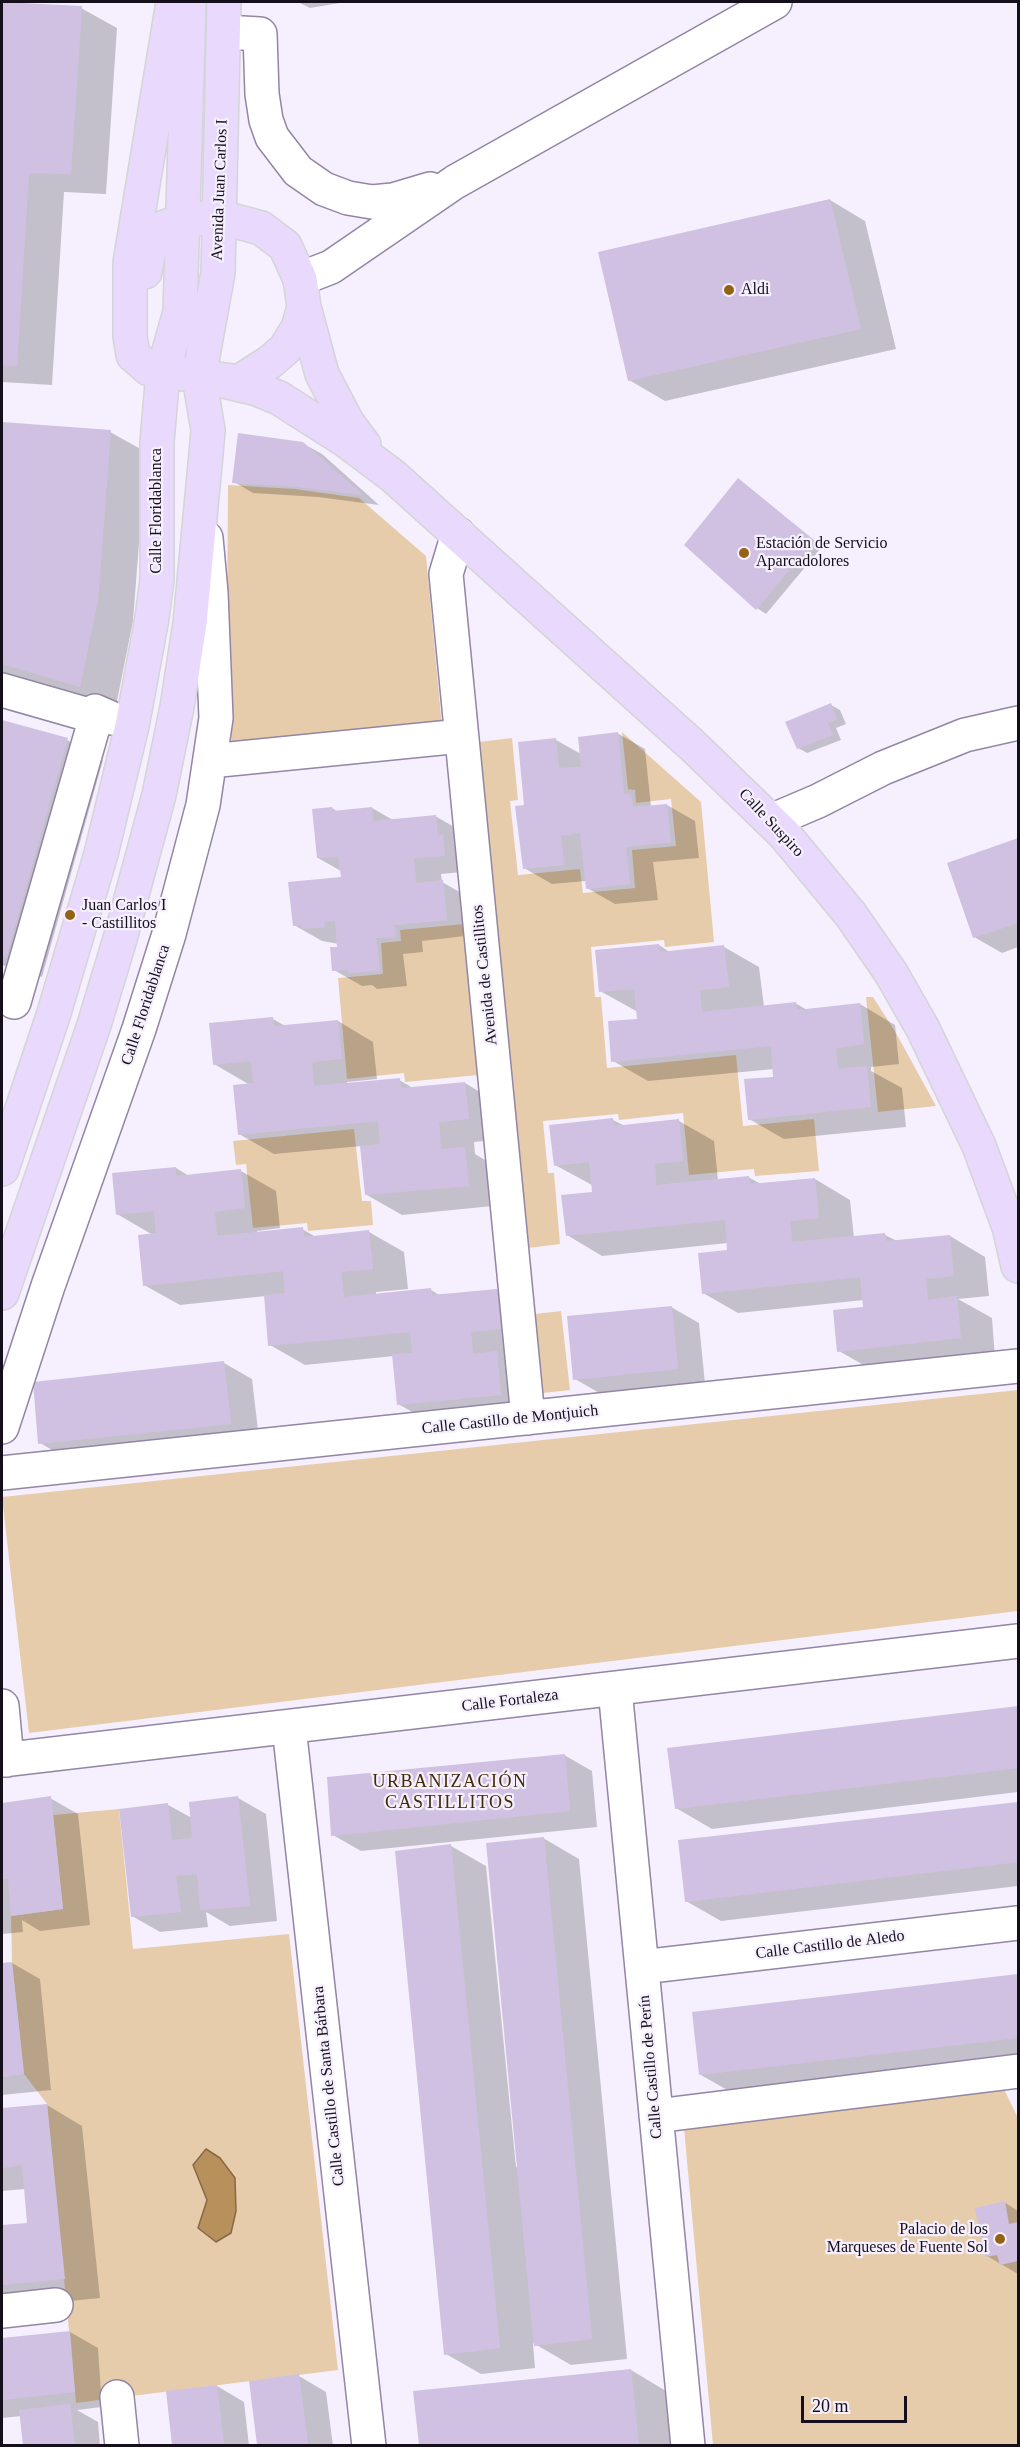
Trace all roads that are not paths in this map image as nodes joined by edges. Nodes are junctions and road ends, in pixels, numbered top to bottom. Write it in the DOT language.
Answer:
graph roads {
  1 [pos="173,2"];
  2 [pos="189,2"];
  3 [pos="774,2"];
  4 [pos="224,17"];
  5 [pos="454,182"];
  6 [pos="220,217"];
  7 [pos="184,220"];
  8 [pos="302,293"];
  9 [pos="130,326"];
  10 [pos="163,372"];
  11 [pos="205,377"];
  12 [pos="393,476"];
  13 [pos="202,497"];
  14 [pos="458,534"];
  15 [pos="2,690"];
  16 [pos="96,717"];
  17 [pos="1018,723"];
  18 [pos="132,726"];
  19 [pos="462,736"];
  20 [pos="210,762"];
  21 [pos="771,821"];
  22 [pos="8,1000"];
  23 [pos="54,1013"];
  24 [pos="2,1169"];
  25 [pos="1018,1266"];
  26 [pos="2,1293"];
  27 [pos="1018,1366"];
  28 [pos="528,1418"];
  29 [pos="2,1427"];
  30 [pos="2,1473"];
  31 [pos="1018,1641"];
  32 [pos="615,1689"];
  33 [pos="2,1706"];
  34 [pos="289,1727"];
  35 [pos="4,1760"];
  36 [pos="1018,1923"];
  37 [pos="642,1967"];
  38 [pos="1018,2073"];
  39 [pos="656,2116"];
  40 [pos="56,2305"];
  41 [pos="2,2311"];
  42 [pos="117,2397"];
  43 [pos="122,2445"];
  44 [pos="369,2445"];
  45 [pos="688,2445"];
  1 -- 9 [label="main road"];
  2 -- 7 [label="main road"];
  3 -- 5 [label="street"];
  4 -- 5 [label="street"];
  4 -- 6 [label="main road, Avenida Juan Carlos I"];
  5 -- 8 [label="street"];
  6 -- 7 [label="main road"];
  6 -- 8 [label="main road"];
  6 -- 11 [label="main road, Avenida Juan Carlos I"];
  7 -- 9 [label="main road"];
  7 -- 10 [label="main road"];
  8 -- 11 [label="main road"];
  8 -- 12 [label="main road"];
  9 -- 10 [label="main road"];
  10 -- 11 [label="main road"];
  10 -- 18 [label="main road, Calle Floridablanca"];
  11 -- 12 [label="main road"];
  11 -- 13 [label="main road, Calle Floridablanca"];
  12 -- 14 [label="main road, Calle Suspiro"];
  13 -- 20 [label="street, Calle Floridablanca"];
  13 -- 26 [label="main road, Calle Floridablanca"];
  14 -- 19 [label="street, Avenida de Castillitos"];
  14 -- 21 [label="main road, Calle Suspiro"];
  15 -- 16 [label="street"];
  16 -- 18 [label="street"];
  16 -- 22 [label="street"];
  17 -- 21 [label="street"];
  18 -- 23 [label="main road, Calle Floridablanca"];
  19 -- 20 [label="street"];
  19 -- 28 [label="street, Avenida de Castillitos"];
  20 -- 29 [label="street, Calle Floridablanca"];
  21 -- 25 [label="main road, Calle Suspiro"];
  22 -- 23 [label="street"];
  23 -- 24 [label="main road, Calle Floridablanca"];
  27 -- 28 [label="street, Calle Castillo de Montjuich"];
  28 -- 30 [label="street, Calle Castillo de Montjuich"];
  31 -- 32 [label="street, Calle Fortaleza"];
  32 -- 34 [label="street, Calle Fortaleza"];
  32 -- 37 [label="street, Calle Castillo de Perín"];
  33 -- 35 [label="street"];
  34 -- 35 [label="street, Calle Fortaleza"];
  34 -- 44 [label="street, Calle Castillo de Santa Bárbara"];
  36 -- 37 [label="street, Calle Castillo de Aledo"];
  37 -- 39 [label="street, Calle Castillo de Perín"];
  38 -- 39 [label="street"];
  39 -- 45 [label="street, Calle Castillo de Perín"];
  40 -- 41 [label="street"];
  42 -- 43 [label="street"];
}
